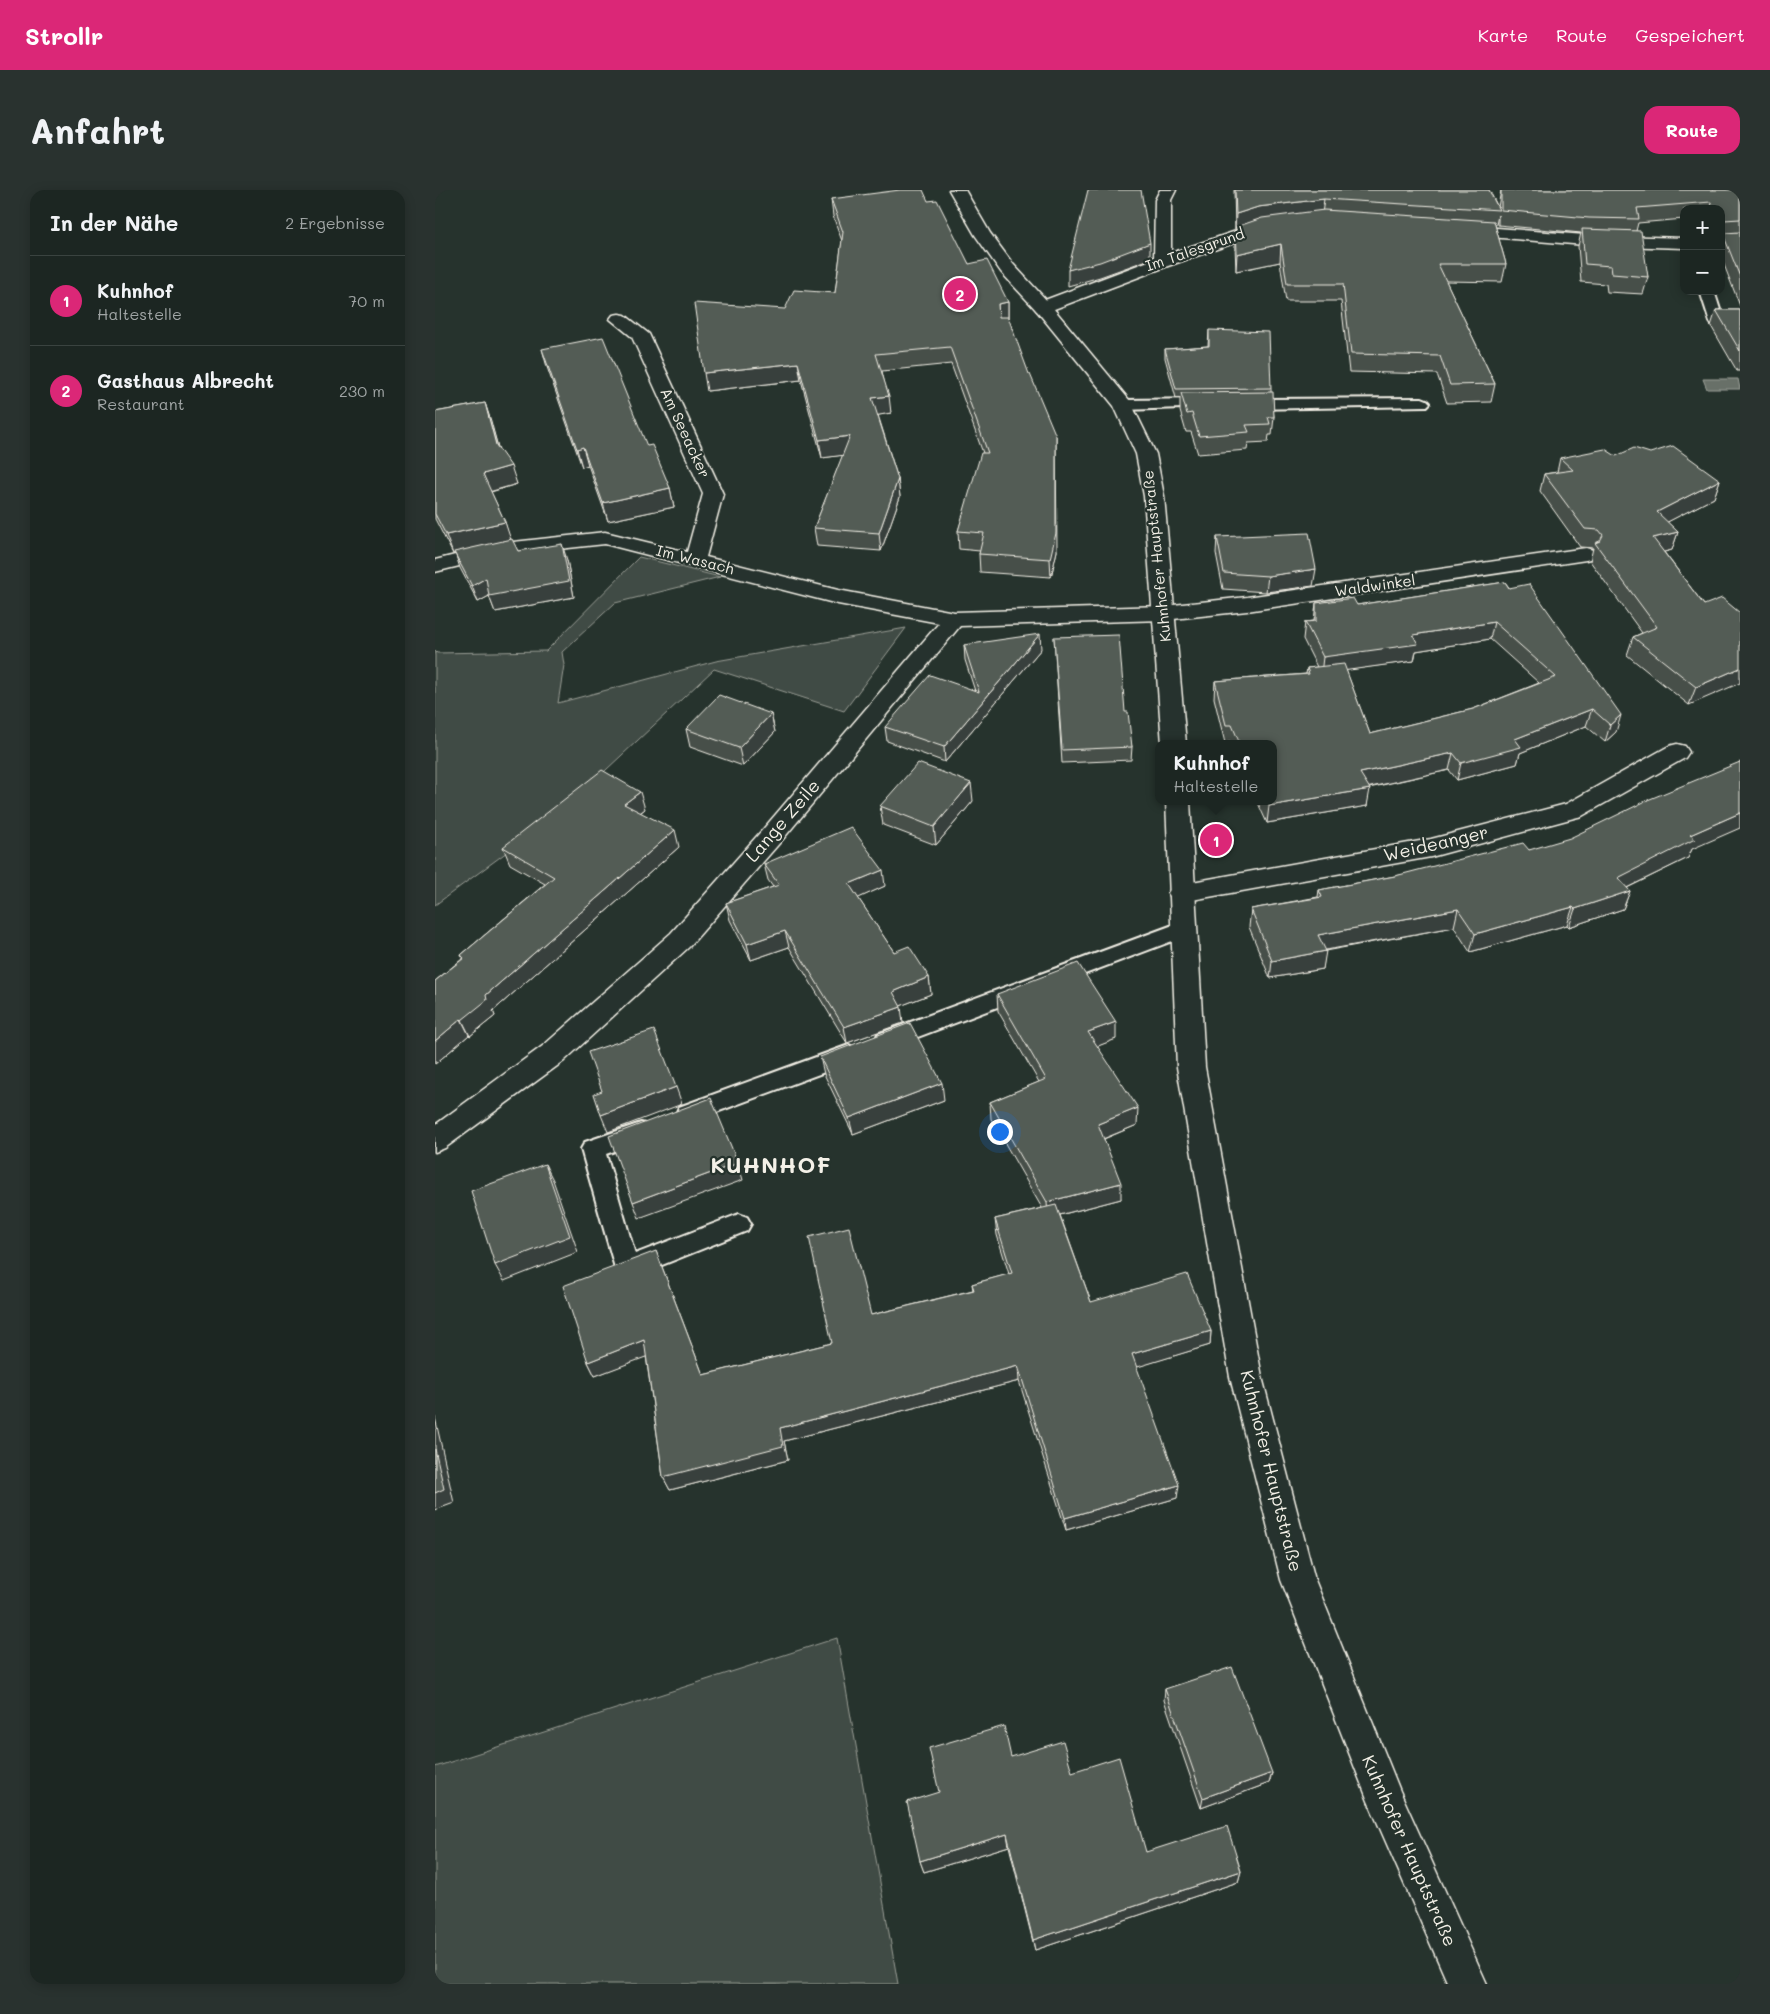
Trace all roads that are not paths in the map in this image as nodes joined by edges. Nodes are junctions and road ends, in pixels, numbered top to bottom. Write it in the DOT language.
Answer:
graph roads {
  1 [pos="951,190"];
  2 [pos="1168,190"];
  3 [pos="960,198"];
  4 [pos="1285,226"];
  5 [pos="1447,229"];
  6 [pos="1680,243"];
  7 [pos="1162,262"];
  8 [pos="1708,295"];
  9 [pos="1043,307"];
  10 [pos="619,319"];
  11 [pos="1717,322"];
  12 [pos="1422,403"];
  13 [pos="1123,405"];
  14 [pos="1586,554"];
  15 [pos="695,560"];
  16 [pos="435,566"];
  17 [pos="1163,613"];
  18 [pos="954,619"];
  19 [pos="1174,740"];
  20 [pos="1677,752"];
  21 [pos="1178,805"];
  22 [pos="1181,893"];
  23 [pos="1184,929"];
  24 [pos="435,1140"];
  25 [pos="739,1224"];
  26 [pos="1468,1984"];
  1 -- 3 [label="street, Kuhnhofer Hauptstraße"];
  2 -- 7 [label="street"];
  3 -- 9 [label="street, Kuhnhofer Hauptstraße"];
  4 -- 7 [label="street, Im Talesgrund"];
  5 -- 6 [label="street"];
  7 -- 9 [label="street, Im Talesgrund"];
  8 -- 11 [label="lane"];
  9 -- 13 [label="street, Kuhnhofer Hauptstraße"];
  10 -- 15 [label="street, Am Seeacker"];
  12 -- 13 [label="lane"];
  13 -- 17 [label="street, Kuhnhofer Hauptstraße"];
  14 -- 17 [label="street, Waldwinkel"];
  15 -- 16 [label="street, Im Wasach"];
  15 -- 18 [label="street, Im Wasach"];
  17 -- 18 [label="street"];
  17 -- 19 [label="street, Kuhnhofer Hauptstraße"];
  18 -- 24 [label="street, Lange Zeile"];
  20 -- 22 [label="street, Weideanger"];
  21 -- 22 [label="street, Kuhnhofer Hauptstraße"];
  22 -- 23 [label="street, Kuhnhofer Hauptstraße"];
  23 -- 25 [label="lane"];
  23 -- 26 [label="street, Kuhnhofer Hauptstraße"];
}
